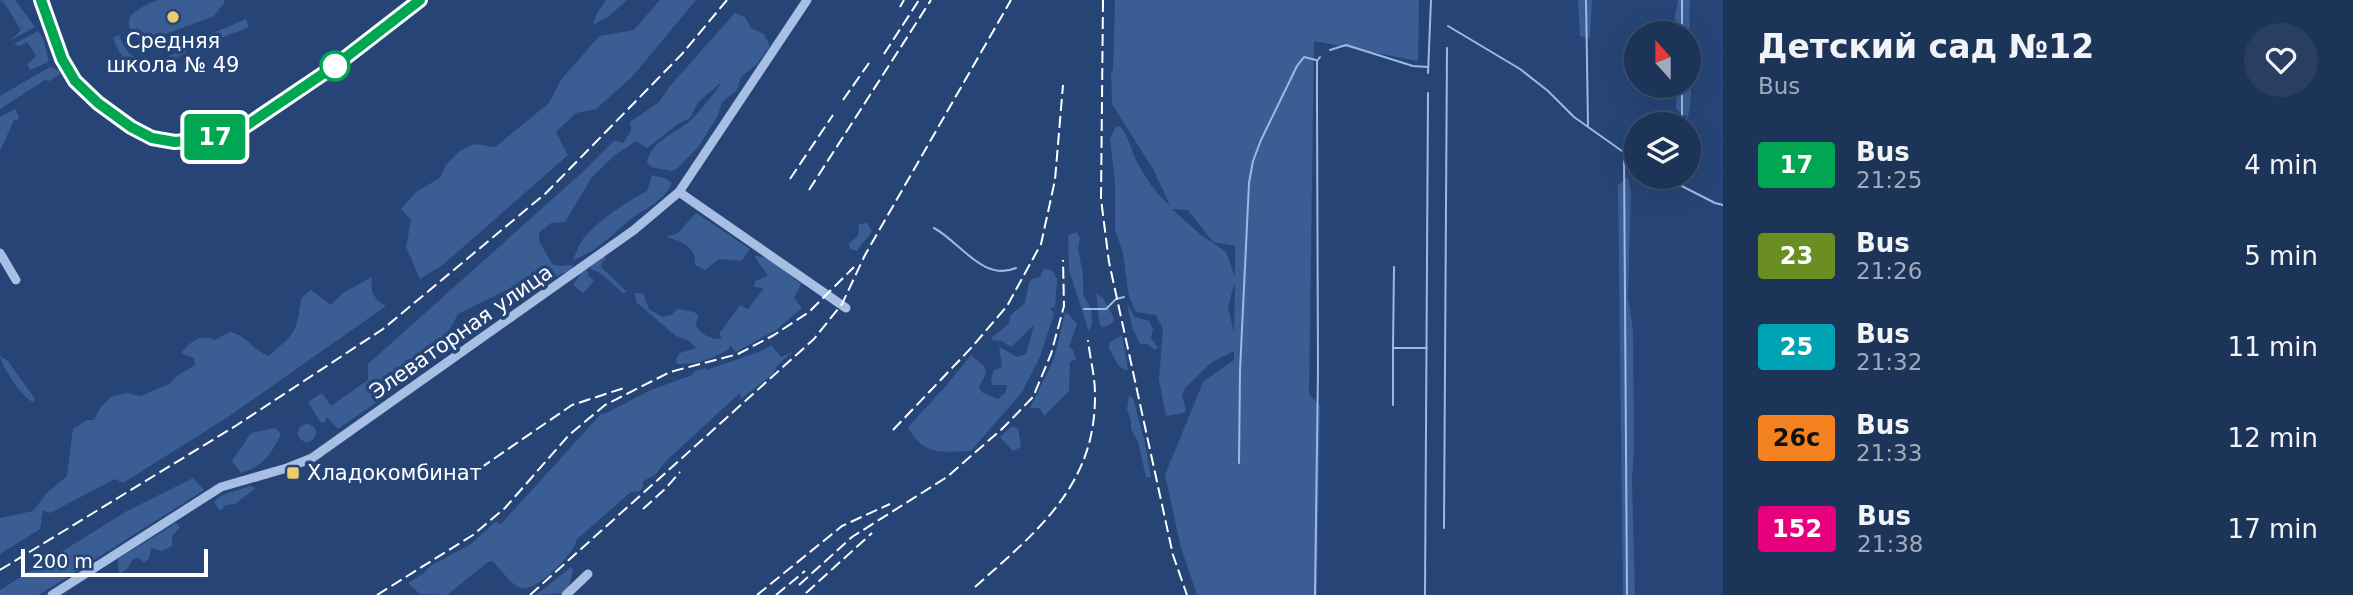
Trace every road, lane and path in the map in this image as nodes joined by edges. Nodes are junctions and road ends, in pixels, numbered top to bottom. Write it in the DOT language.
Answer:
graph roads {
  1 [pos="41,0"];
  2 [pos="420,0"];
  3 [pos="807,0"];
  4 [pos="679,192"];
  5 [pos="0,253"];
  6 [pos="16,280"];
  7 [pos="846,308"];
  8 [pos="588,574"];
  9 [pos="52,595"];
  10 [pos="566,595"];
  1 -- 2 [label="street"];
  3 -- 4 [label="street, Элеваторная улица"];
  4 -- 7 [label="street"];
  4 -- 9 [label="street, Элеваторная улица"];
  5 -- 6 [label="street"];
  8 -- 10 [label="street"];
}
